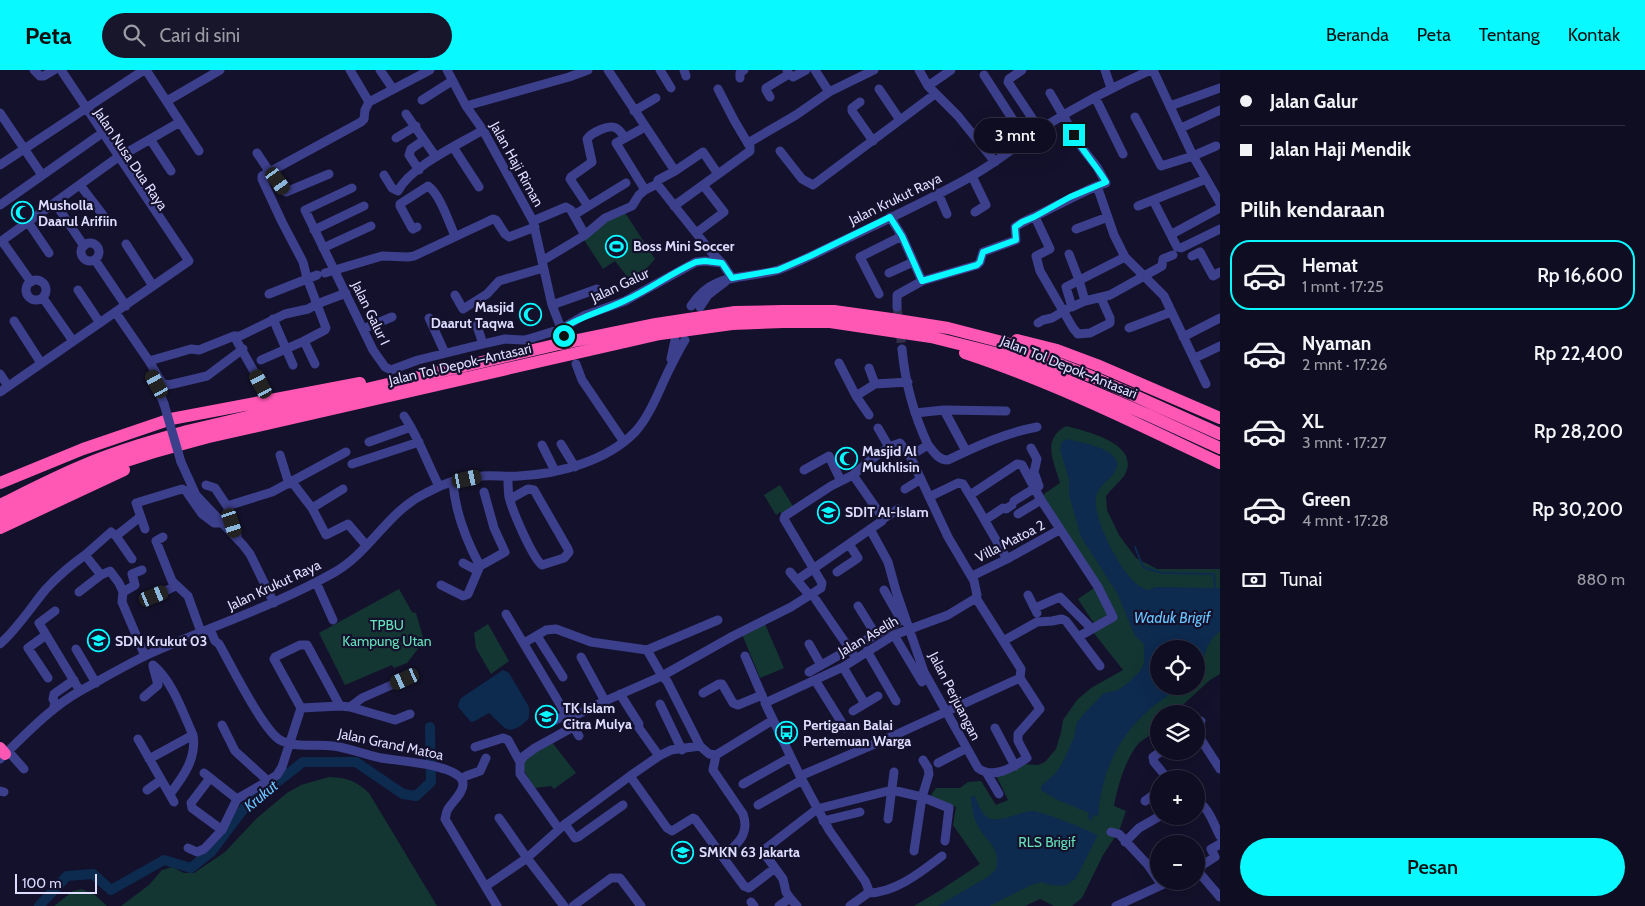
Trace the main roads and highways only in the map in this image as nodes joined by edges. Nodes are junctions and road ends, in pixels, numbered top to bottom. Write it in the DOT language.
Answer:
graph roads {
  1 [pos="948,328"];
  2 [pos="931,337"];
  3 [pos="430,375"];
  4 [pos="1220,418"];
  5 [pos="1220,434"];
  6 [pos="166,448"];
  7 [pos="1220,448"];
  8 [pos="1220,463"];
  9 [pos="0,483"];
  10 [pos="38,485"];
  11 [pos="0,499"];
  12 [pos="0,505"];
  13 [pos="0,518"];
  14 [pos="0,528"];
  1 -- 3 [label="highway, Jalan Tol Depok–Antasari"];
  1 -- 4 [label="highway"];
  1 -- 5 [label="highway, Jalan Tol Depok–Antasari"];
  2 -- 6 [label="highway, Jalan Tol Depok–Antasari"];
  2 -- 7 [label="highway, Jalan Tol Depok–Antasari"];
  2 -- 8 [label="highway"];
  3 -- 9 [label="highway"];
  3 -- 10 [label="highway, Jalan Tol Depok–Antasari"];
  6 -- 13 [label="highway, Jalan Tol Depok–Antasari"];
  6 -- 14 [label="highway"];
  10 -- 11 [label="highway"];
  10 -- 12 [label="highway, Jalan Tol Depok–Antasari"];
}
